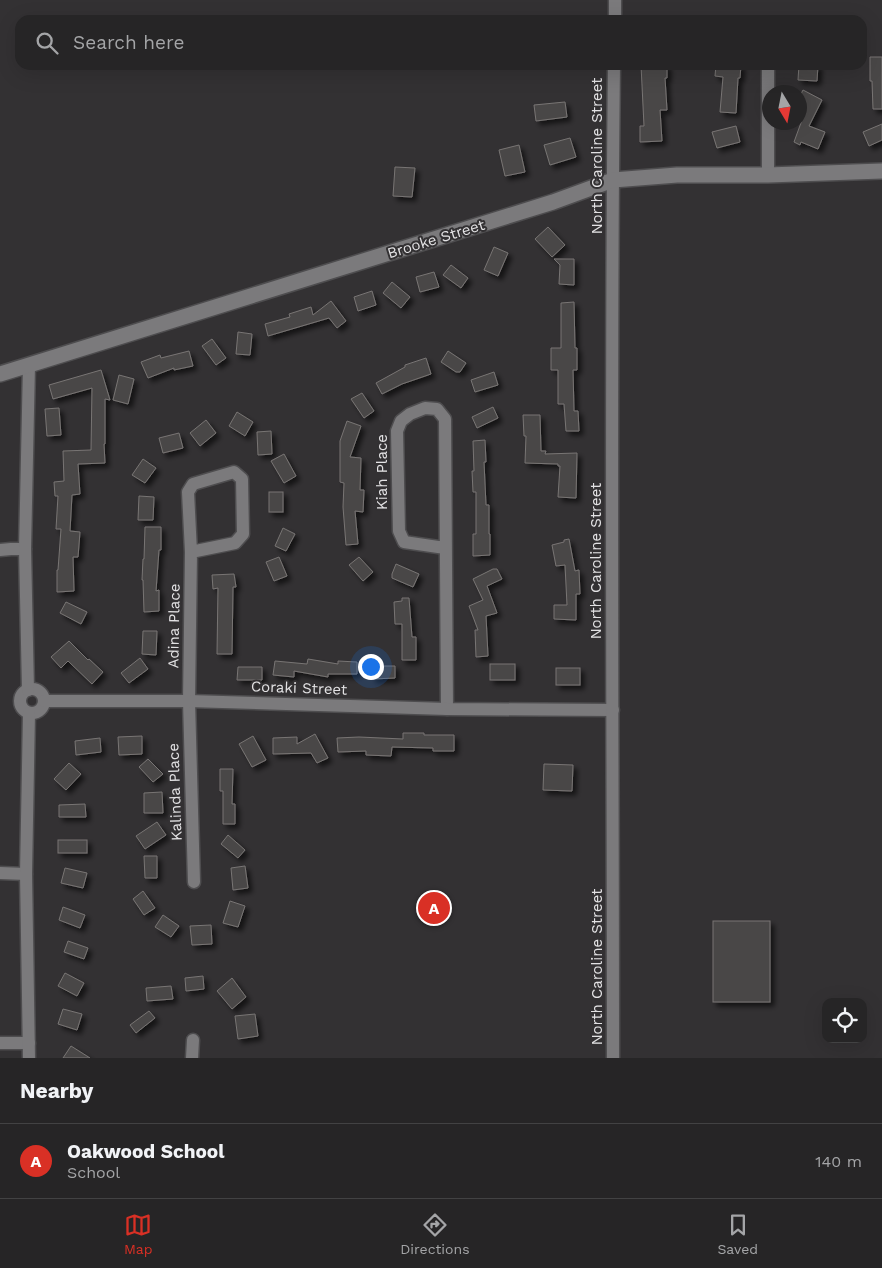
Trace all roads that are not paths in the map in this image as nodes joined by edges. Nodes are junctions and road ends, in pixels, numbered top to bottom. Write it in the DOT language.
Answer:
graph roads {
  1 [pos="615,0"];
  2 [pos="614,15"];
  3 [pos="614,70"];
  4 [pos="768,70"];
  5 [pos="882,171"];
  6 [pos="768,175"];
  7 [pos="613,180"];
  8 [pos="29,365"];
  9 [pos="0,374"];
  10 [pos="445,548"];
  11 [pos="24,549"];
  12 [pos="0,550"];
  13 [pos="191,552"];
  14 [pos="28,690"];
  15 [pos="44,701"];
  16 [pos="189,701"];
  17 [pos="447,708"];
  18 [pos="613,710"];
  19 [pos="29,713"];
  20 [pos="0,874"];
  21 [pos="26,874"];
  22 [pos="194,882"];
  23 [pos="193,1040"];
  24 [pos="0,1043"];
  25 [pos="29,1043"];
  26 [pos="28,1058"];
  27 [pos="192,1058"];
  28 [pos="613,1058"];
  1 -- 2 [label="street"];
  3 -- 7 [label="street, North Caroline Street"];
  4 -- 6 [label="street"];
  5 -- 6 [label="street, Brooke Street"];
  6 -- 7 [label="street, Brooke Street"];
  7 -- 8 [label="street, Brooke Street"];
  7 -- 18 [label="street, North Caroline Street"];
  8 -- 9 [label="street, Brooke Street"];
  8 -- 11 [label="street"];
  10 -- 10 [label="street, Kiah Place"];
  10 -- 17 [label="street, Kiah Place"];
  11 -- 12 [label="street"];
  11 -- 14 [label="street"];
  13 -- 13 [label="street, Adina Place"];
  13 -- 16 [label="street, Adina Place"];
  14 -- 15 [label="street"];
  14 -- 19 [label="street"];
  15 -- 16 [label="street, Coraki Street"];
  15 -- 19 [label="street"];
  16 -- 17 [label="street, Coraki Street"];
  16 -- 22 [label="street, Kalinda Place"];
  17 -- 18 [label="street, Coraki Street"];
  18 -- 28 [label="street, North Caroline Street"];
  19 -- 21 [label="street"];
  20 -- 21 [label="street"];
  21 -- 25 [label="street"];
  23 -- 27 [label="street"];
  24 -- 25 [label="street"];
  25 -- 26 [label="street"];
}
